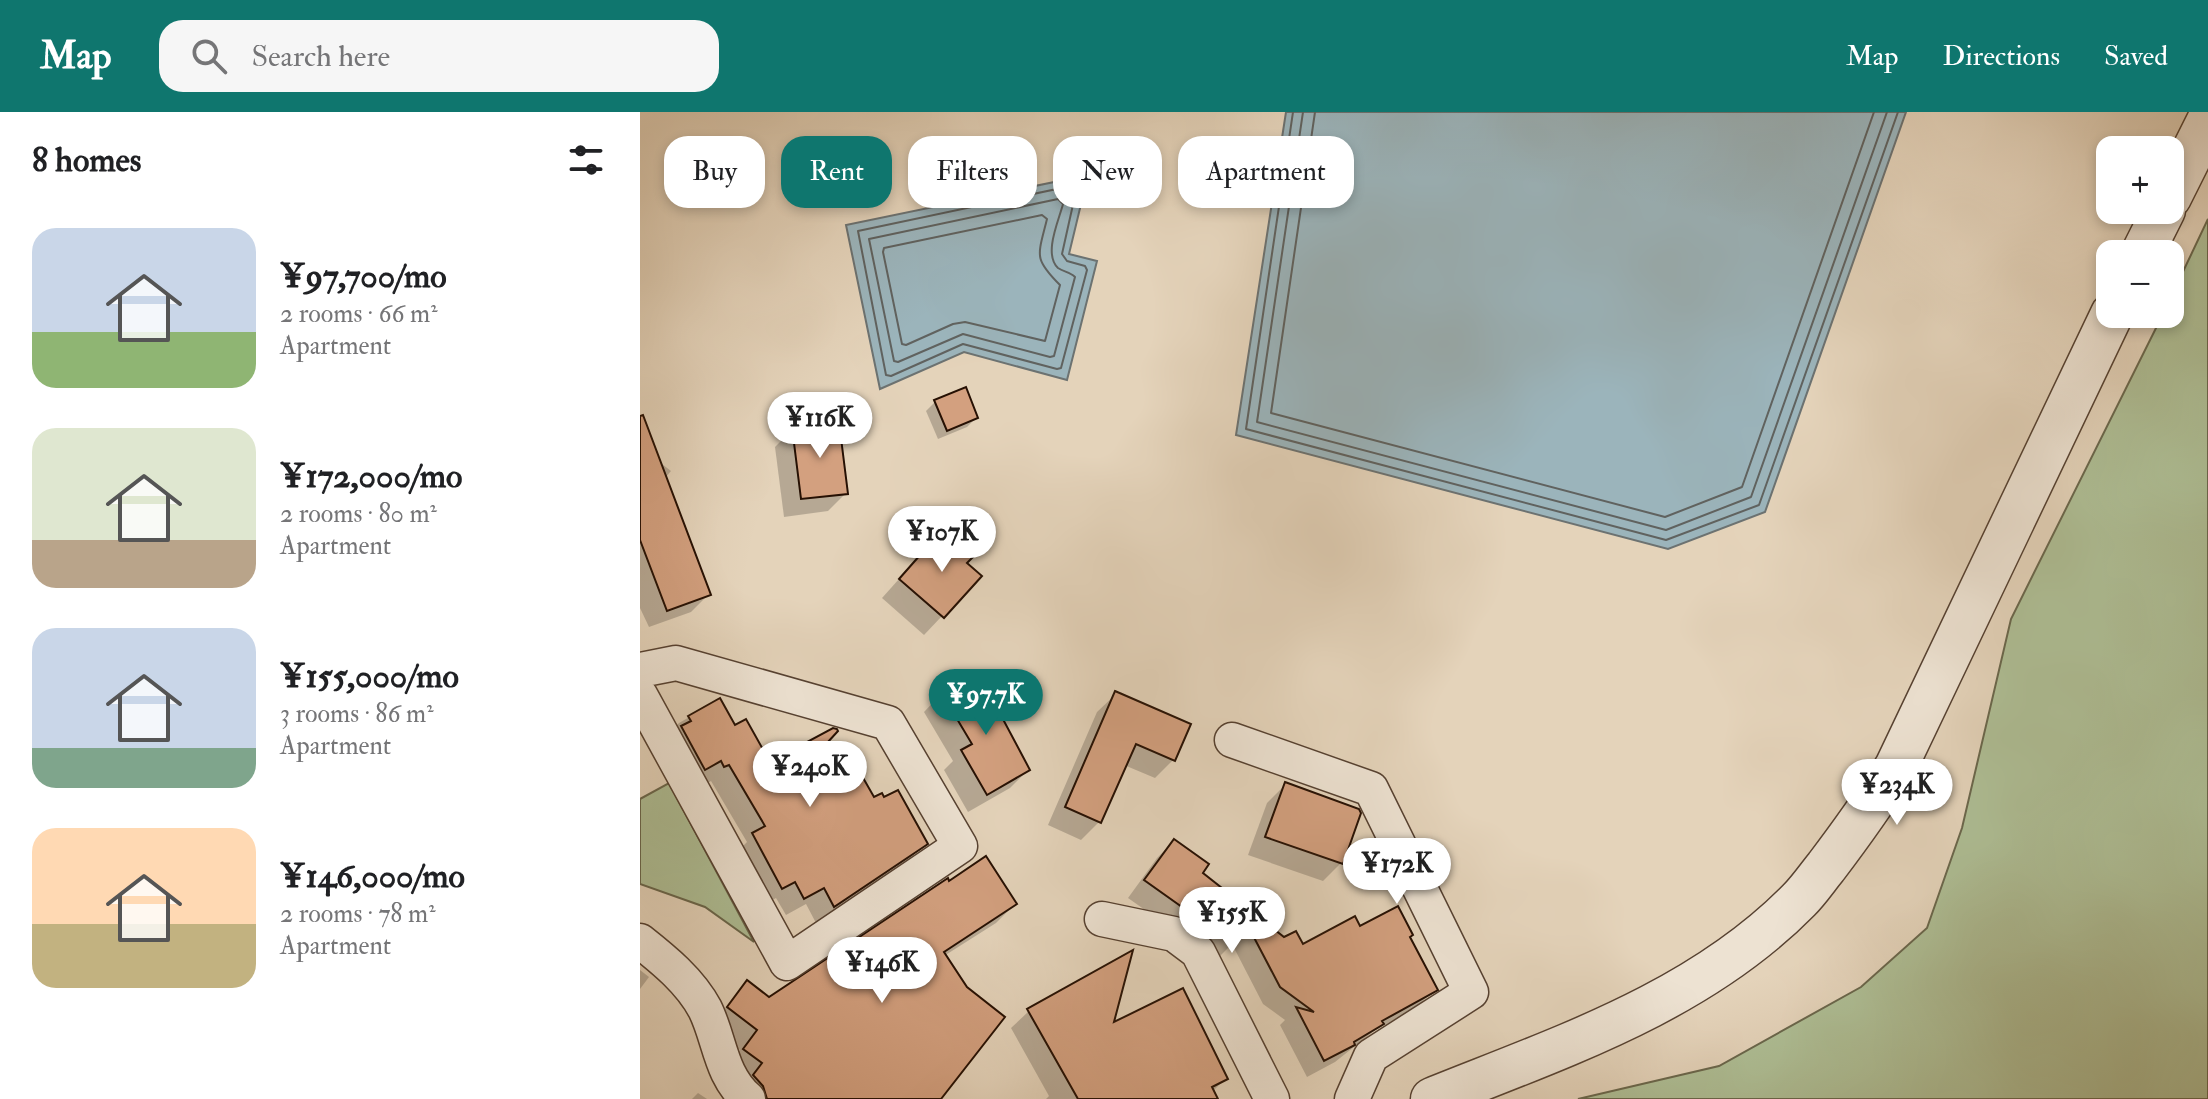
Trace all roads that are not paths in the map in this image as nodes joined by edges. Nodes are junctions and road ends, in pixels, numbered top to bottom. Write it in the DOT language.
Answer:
graph roads {
  1 [pos="2208,121"];
  2 [pos="2184,169"];
  3 [pos="2105,328"];
  4 [pos="640,670"];
  5 [pos="640,695"];
  6 [pos="1232,740"];
  7 [pos="1102,919"];
  8 [pos="640,941"];
  9 [pos="748,1099"];
  10 [pos="1272,1099"];
  11 [pos="1352,1099"];
  12 [pos="1432,1099"];
  1 -- 2 [label="street"];
  3 -- 12 [label="street"];
  4 -- 5 [label="street"];
  6 -- 11 [label="street"];
  7 -- 10 [label="street"];
  8 -- 9 [label="street"];
}
